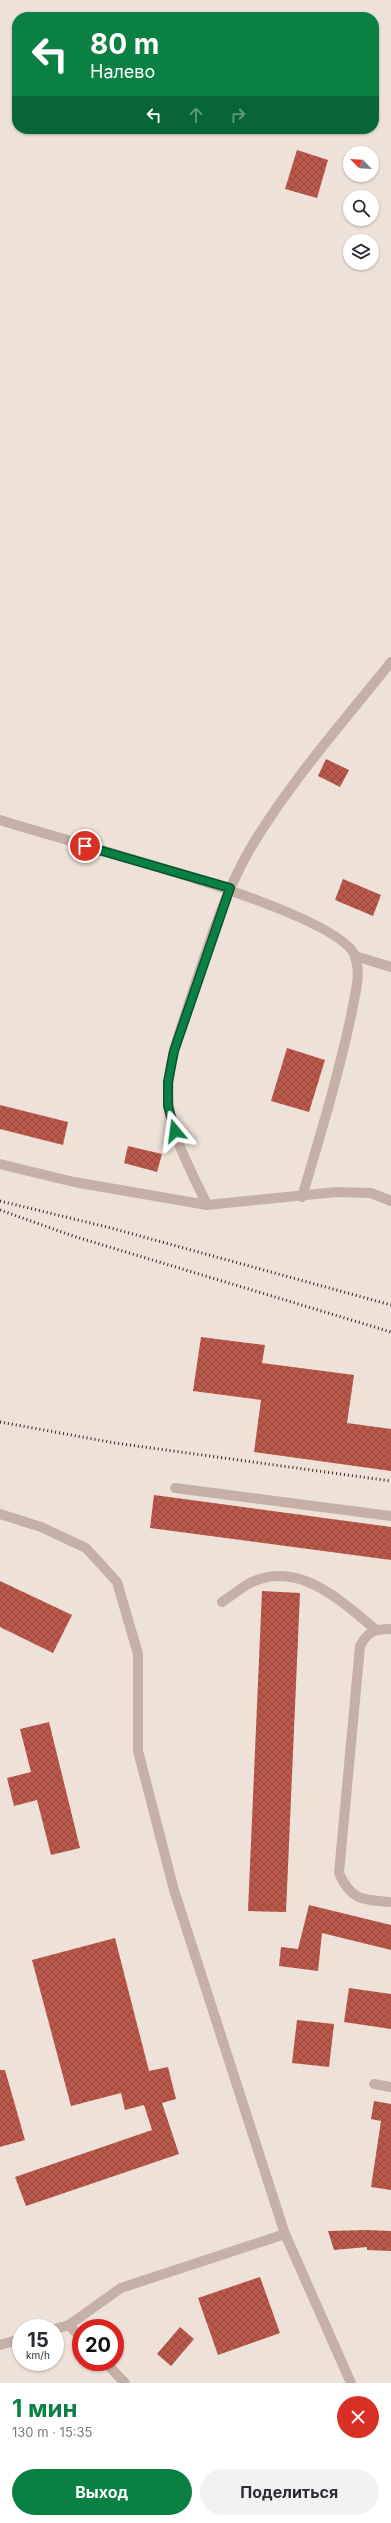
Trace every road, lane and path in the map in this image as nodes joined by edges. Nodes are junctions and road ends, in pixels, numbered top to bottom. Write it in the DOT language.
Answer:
graph roads {
  1 [pos="391,662"];
  2 [pos="0,820"];
  3 [pos="230,888"];
  4 [pos="355,956"];
  5 [pos="391,967"];
  6 [pos="0,1164"];
  7 [pos="302,1196"];
  8 [pos="391,1201"];
  9 [pos="207,1205"];
  10 [pos="175,1488"];
  11 [pos="0,1514"];
  12 [pos="391,1516"];
  13 [pos="222,1602"];
  14 [pos="374,1629"];
  15 [pos="391,1629"];
  16 [pos="391,1902"];
  17 [pos="374,2084"];
  18 [pos="391,2087"];
  19 [pos="285,2234"];
  20 [pos="69,2325"];
  21 [pos="64,2326"];
  22 [pos="72,2328"];
  23 [pos="12,2342"];
  24 [pos="0,2345"];
  25 [pos="114,2371"];
  26 [pos="125,2383"];
  27 [pos="351,2383"];
  1 -- 3 [label="street"];
  2 -- 3 [label="street"];
  3 -- 4 [label="street"];
  3 -- 9 [label="street"];
  4 -- 5 [label="street"];
  4 -- 7 [label="street"];
  6 -- 9 [label="street"];
  7 -- 8 [label="street"];
  7 -- 9 [label="street"];
  10 -- 12 [label="street"];
  11 -- 19 [label="street"];
  13 -- 14 [label="street"];
  14 -- 15 [label="street"];
  14 -- 16 [label="street"];
  17 -- 18 [label="street"];
  19 -- 20 [label="street"];
  19 -- 27 [label="street"];
  20 -- 21 [label="street"];
  20 -- 22 [label="street"];
  23 -- 24 [label="street"];
  25 -- 26 [label="street"];
}
